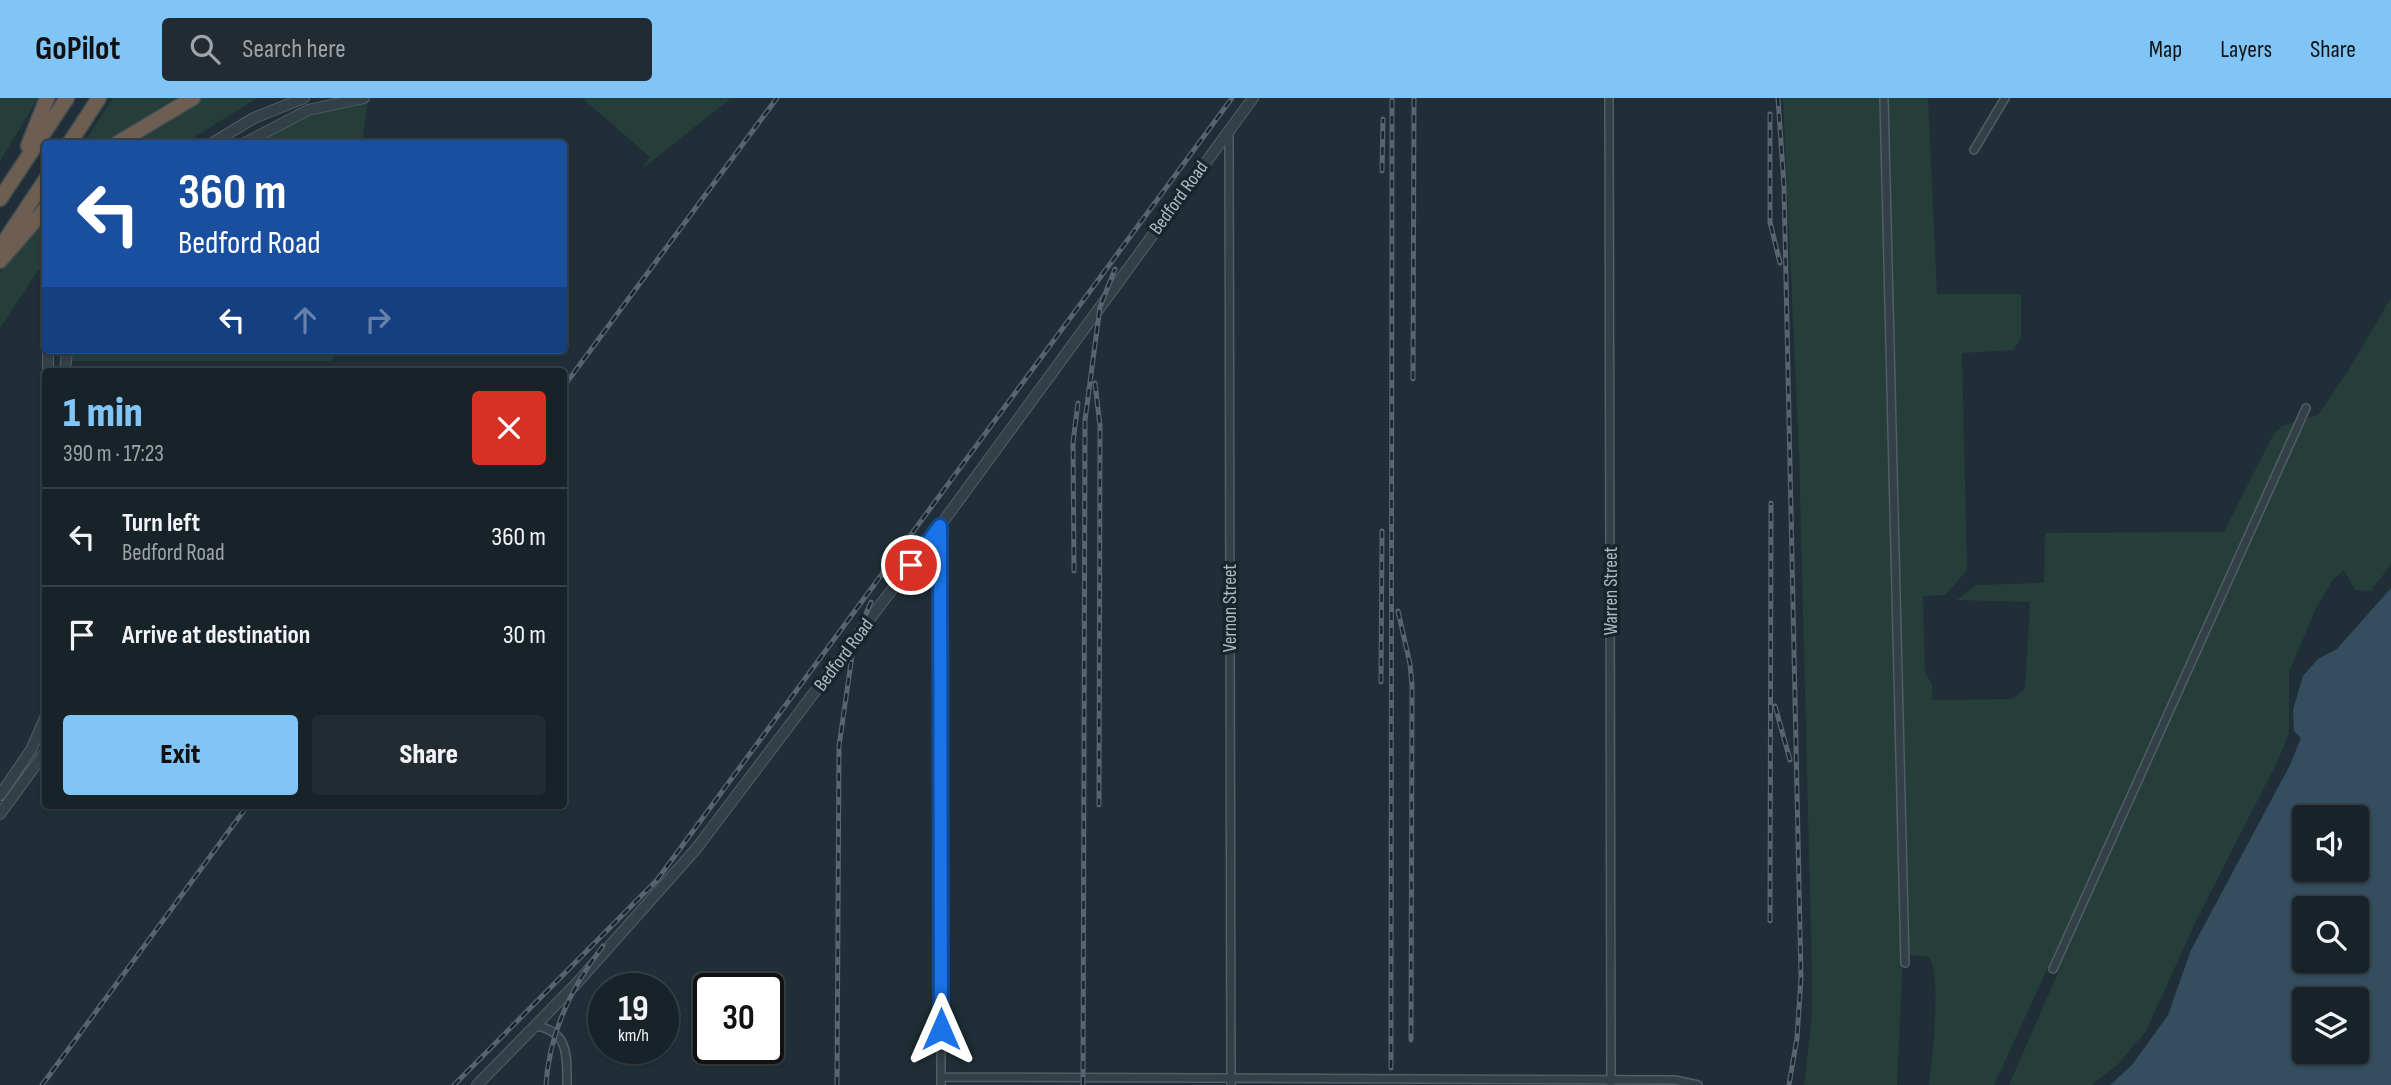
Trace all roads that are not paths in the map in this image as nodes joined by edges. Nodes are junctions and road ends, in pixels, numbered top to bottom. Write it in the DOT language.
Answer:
graph roads {
  1 [pos="47,98"];
  2 [pos="67,98"];
  3 [pos="99,98"];
  4 [pos="193,98"];
  5 [pos="304,98"];
  6 [pos="364,98"];
  7 [pos="1253,98"];
  8 [pos="1609,98"];
  9 [pos="1884,98"];
  10 [pos="2005,98"];
  11 [pos="1229,131"];
  12 [pos="72,140"];
  13 [pos="123,140"];
  14 [pos="218,140"];
  15 [pos="251,140"];
  16 [pos="1974,150"];
  17 [pos="19,171"];
  18 [pos="42,185"];
  19 [pos="0,199"];
  20 [pos="42,213"];
  21 [pos="0,248"];
  22 [pos="0,261"];
  23 [pos="2306,408"];
  24 [pos="940,526"];
  25 [pos="42,725"];
  26 [pos="42,756"];
  27 [pos="0,795"];
  28 [pos="0,814"];
  29 [pos="1905,963"];
  30 [pos="2053,968"];
  31 [pos="536,1026"];
  32 [pos="941,1081"];
  33 [pos="1231,1082"];
  34 [pos="1611,1082"];
  35 [pos="477,1085"];
  36 [pos="567,1085"];
  37 [pos="1698,1085"];
  1 -- 17 [label="highway"];
  2 -- 17 [label="highway"];
  3 -- 12 [label="highway"];
  4 -- 13 [label="highway"];
  5 -- 14 [label="street"];
  6 -- 15 [label="street"];
  7 -- 11 [label="street, Bedford Road"];
  8 -- 34 [label="street, Warren Street"];
  9 -- 29 [label="street"];
  10 -- 16 [label="street"];
  11 -- 24 [label="street, Bedford Road"];
  11 -- 33 [label="street, Vernon Street"];
  17 -- 19 [label="highway"];
  18 -- 21 [label="highway"];
  20 -- 22 [label="highway"];
  23 -- 30 [label="street"];
  24 -- 31 [label="street, Bedford Road"];
  24 -- 32 [label="street"];
  25 -- 27 [label="street"];
  26 -- 28 [label="street"];
  31 -- 35 [label="street, Bedford Road"];
  31 -- 36 [label="street"];
  32 -- 33 [label="street"];
  33 -- 34 [label="street"];
  34 -- 37 [label="street"];
}
